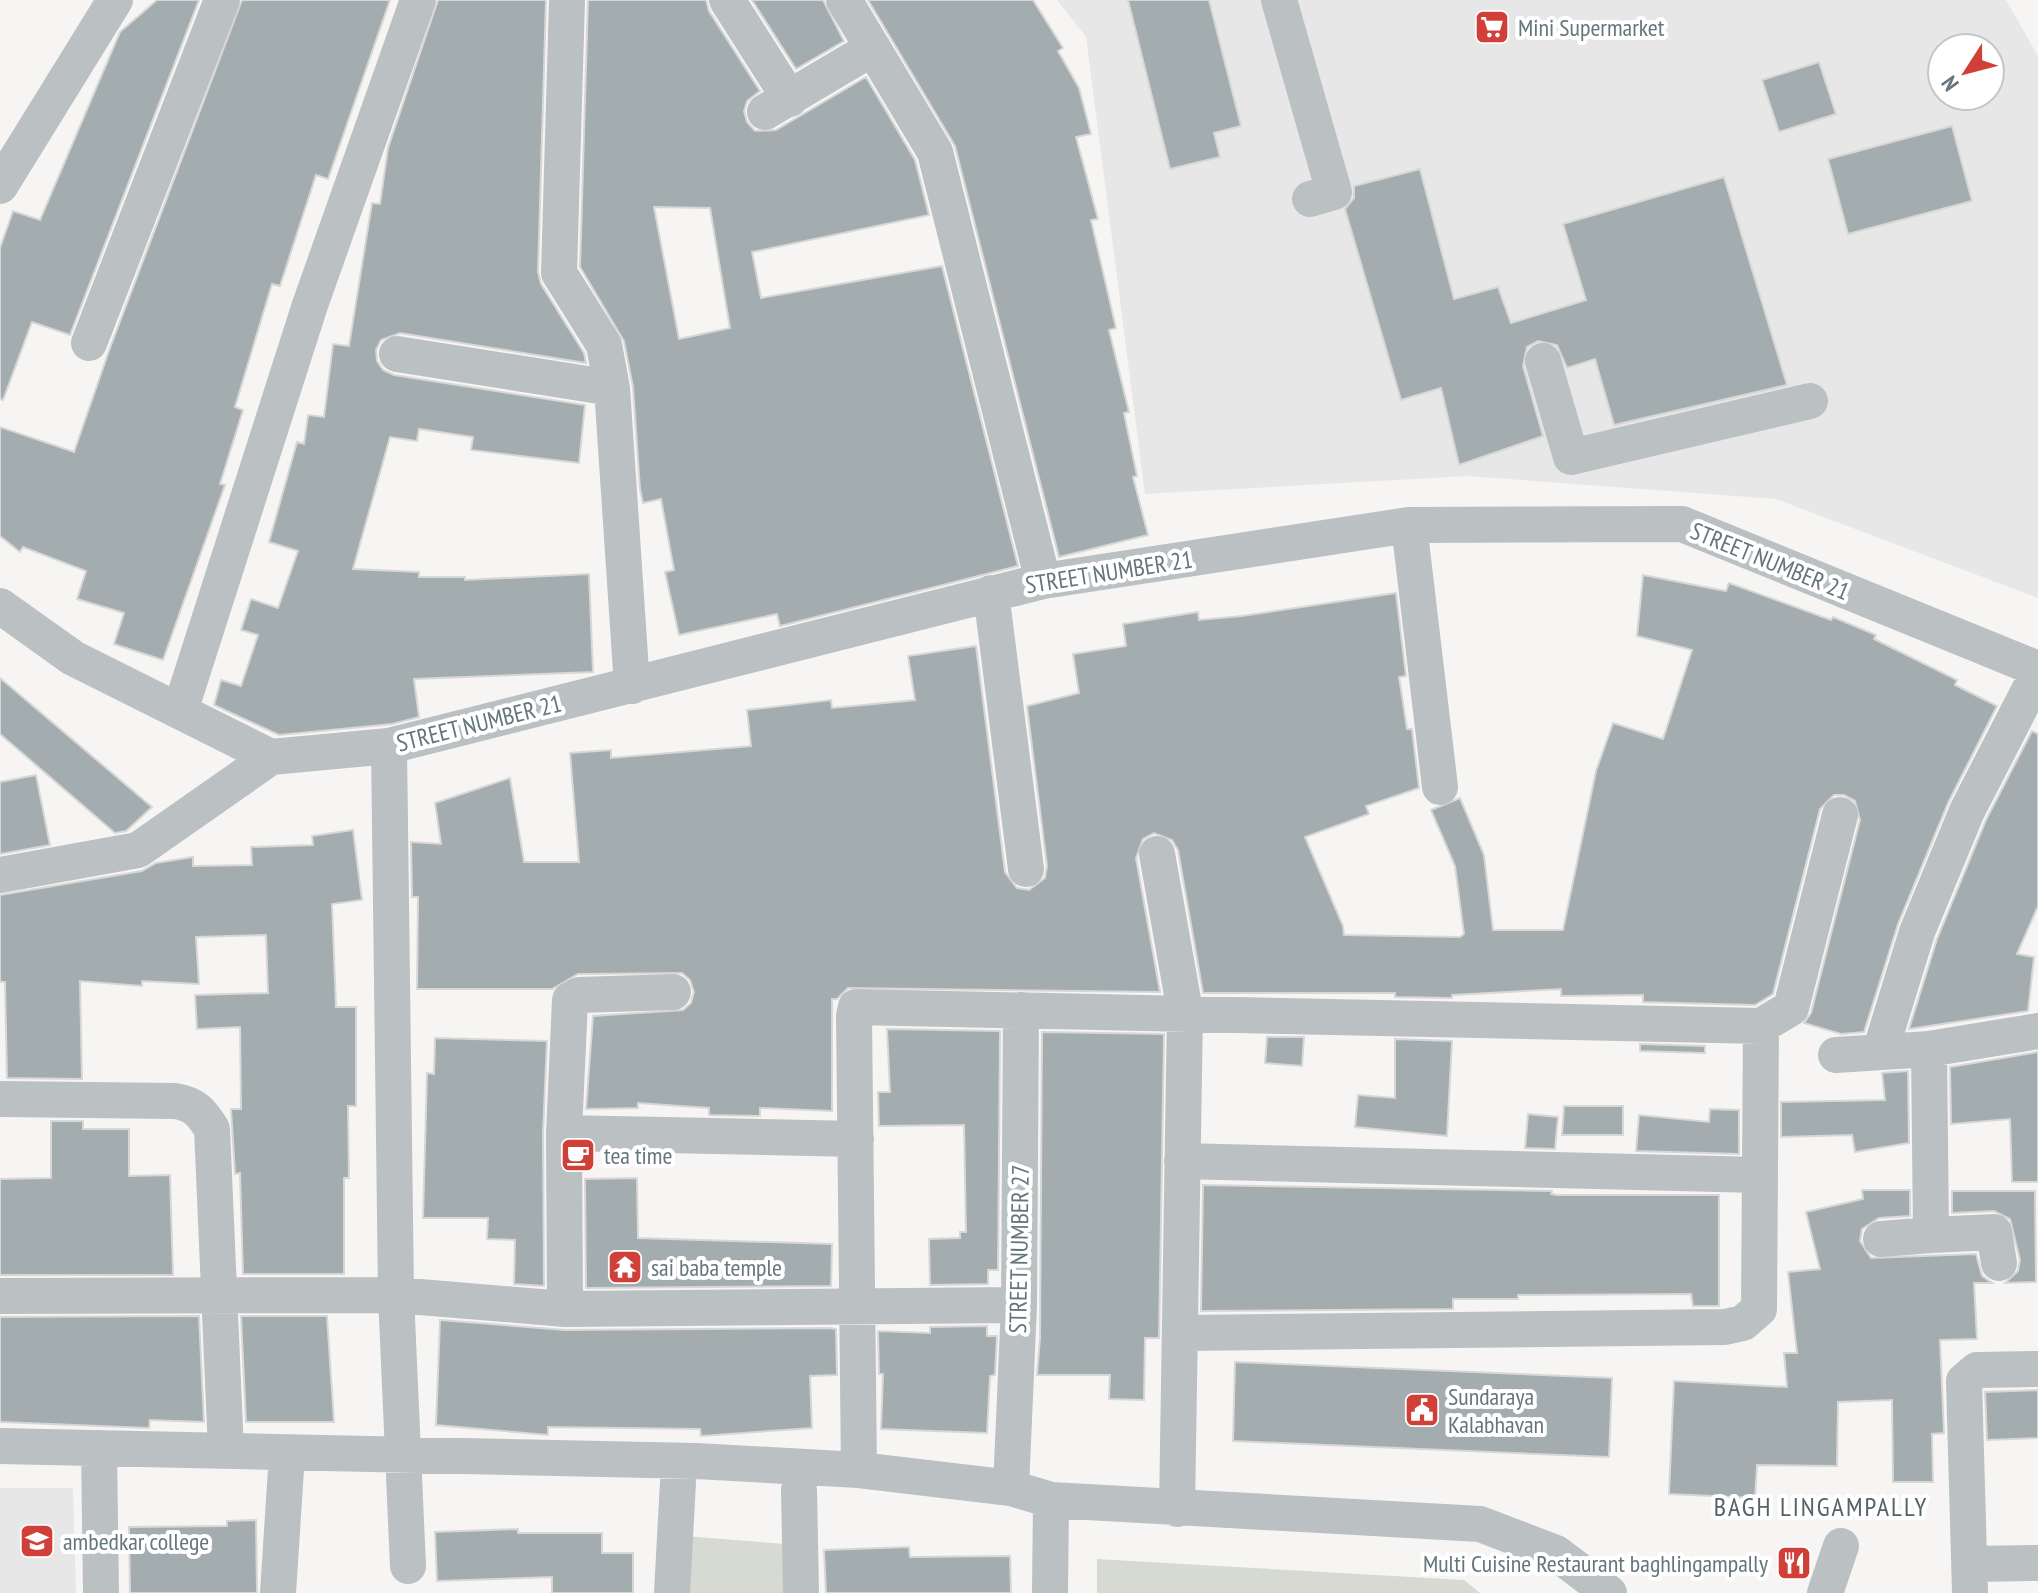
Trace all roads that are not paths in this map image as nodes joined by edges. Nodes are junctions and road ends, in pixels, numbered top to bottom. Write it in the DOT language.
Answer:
graph roads {
  1 [pos="115,0"];
  2 [pos="222,0"];
  3 [pos="418,0"];
  4 [pos="567,0"];
  5 [pos="727,0"];
  6 [pos="844,0"];
  7 [pos="1279,0"];
  8 [pos="873,48"];
  9 [pos="0,186"];
  10 [pos="1322,196"];
  11 [pos="89,343"];
  12 [pos="397,354"];
  13 [pos="1543,361"];
  14 [pos="612,388"];
  15 [pos="1810,401"];
  16 [pos="1409,525"];
  17 [pos="1043,581"];
  18 [pos="991,593"];
  19 [pos="0,606"];
  20 [pos="2038,671"];
  21 [pos="632,686"];
  22 [pos="180,711"];
  23 [pos="389,746"];
  24 [pos="271,757"];
  25 [pos="1440,787"];
  26 [pos="1840,815"];
  27 [pos="1157,854"];
  28 [pos="1026,869"];
  29 [pos="0,875"];
  30 [pos="673,992"];
  31 [pos="1021,1010"];
  32 [pos="1185,1011"];
  33 [pos="1761,1026"];
  34 [pos="2038,1031"];
  35 [pos="1929,1049"];
  36 [pos="1880,1052"];
  37 [pos="1836,1055"];
  38 [pos="0,1099"];
  39 [pos="564,1133"];
  40 [pos="856,1139"];
  41 [pos="1182,1161"];
  42 [pos="1759,1175"];
  43 [pos="1931,1235"];
  44 [pos="1881,1239"];
  45 [pos="1999,1263"];
  46 [pos="396,1295"];
  47 [pos="0,1296"];
  48 [pos="221,1297"];
  49 [pos="1019,1305"];
  50 [pos="565,1309"];
  51 [pos="856,1309"];
  52 [pos="1183,1333"];
  53 [pos="2038,1369"];
  54 [pos="0,1446"];
  55 [pos="226,1451"];
  56 [pos="100,1457"];
  57 [pos="401,1466"];
  58 [pos="0,1467"];
  59 [pos="286,1469"];
  60 [pos="859,1470"];
  61 [pos="678,1482"];
  62 [pos="1011,1488"];
  63 [pos="799,1490"];
  64 [pos="1051,1500"];
  65 [pos="1177,1509"];
  66 [pos="1841,1546"];
  67 [pos="2038,1563"];
  68 [pos="408,1566"];
  69 [pos="1970,1578"];
  70 [pos="101,1593"];
  71 [pos="278,1593"];
  72 [pos="672,1593"];
  73 [pos="801,1593"];
  74 [pos="1050,1593"];
  75 [pos="1609,1593"];
  76 [pos="1825,1593"];
  1 -- 9 [label="street"];
  2 -- 11 [label="street"];
  3 -- 22 [label="street"];
  4 -- 14 [label="street"];
  5 -- 8 [label="street"];
  6 -- 8 [label="street"];
  7 -- 10 [label="street"];
  8 -- 17 [label="street"];
  12 -- 14 [label="street"];
  13 -- 15 [label="street"];
  14 -- 21 [label="street"];
  16 -- 17 [label="street, STREET NUMBER 21"];
  16 -- 20 [label="street, STREET NUMBER 21"];
  16 -- 25 [label="street"];
  17 -- 18 [label="street, STREET NUMBER 21"];
  18 -- 21 [label="street, STREET NUMBER 21"];
  18 -- 28 [label="street"];
  19 -- 22 [label="street"];
  20 -- 36 [label="street"];
  21 -- 23 [label="street, STREET NUMBER 21"];
  22 -- 24 [label="street"];
  23 -- 24 [label="street, STREET NUMBER 21"];
  23 -- 46 [label="street"];
  24 -- 29 [label="street"];
  26 -- 33 [label="street"];
  27 -- 32 [label="street"];
  30 -- 39 [label="street"];
  31 -- 32 [label="street"];
  31 -- 40 [label="street"];
  31 -- 49 [label="street, STREET NUMBER 27"];
  32 -- 33 [label="street"];
  32 -- 41 [label="street"];
  33 -- 42 [label="street"];
  34 -- 35 [label="street"];
  35 -- 36 [label="street"];
  35 -- 43 [label="street"];
  36 -- 37 [label="street"];
  38 -- 48 [label="street"];
  39 -- 40 [label="street"];
  39 -- 50 [label="street"];
  40 -- 51 [label="street"];
  41 -- 42 [label="street"];
  41 -- 52 [label="street"];
  42 -- 52 [label="street"];
  43 -- 44 [label="street"];
  43 -- 45 [label="street"];
  46 -- 48 [label="street"];
  46 -- 50 [label="street"];
  46 -- 57 [label="street"];
  47 -- 48 [label="street"];
  48 -- 55 [label="street"];
  49 -- 51 [label="street"];
  49 -- 62 [label="street, STREET NUMBER 27"];
  50 -- 51 [label="street"];
  51 -- 60 [label="street"];
  52 -- 65 [label="street"];
  53 -- 69 [label="street"];
  54 -- 56 [label="street"];
  55 -- 56 [label="street"];
  55 -- 57 [label="street"];
  56 -- 58 [label="street"];
  56 -- 59 [label="street"];
  56 -- 70 [label="street"];
  57 -- 59 [label="street"];
  57 -- 60 [label="street"];
  57 -- 61 [label="street"];
  57 -- 68 [label="street"];
  59 -- 71 [label="street"];
  60 -- 62 [label="street"];
  61 -- 63 [label="street"];
  61 -- 72 [label="street"];
  62 -- 64 [label="street"];
  63 -- 64 [label="street"];
  63 -- 73 [label="street"];
  64 -- 65 [label="street"];
  64 -- 74 [label="street"];
  65 -- 75 [label="street"];
  66 -- 76 [label="street"];
  67 -- 69 [label="street"];
}
